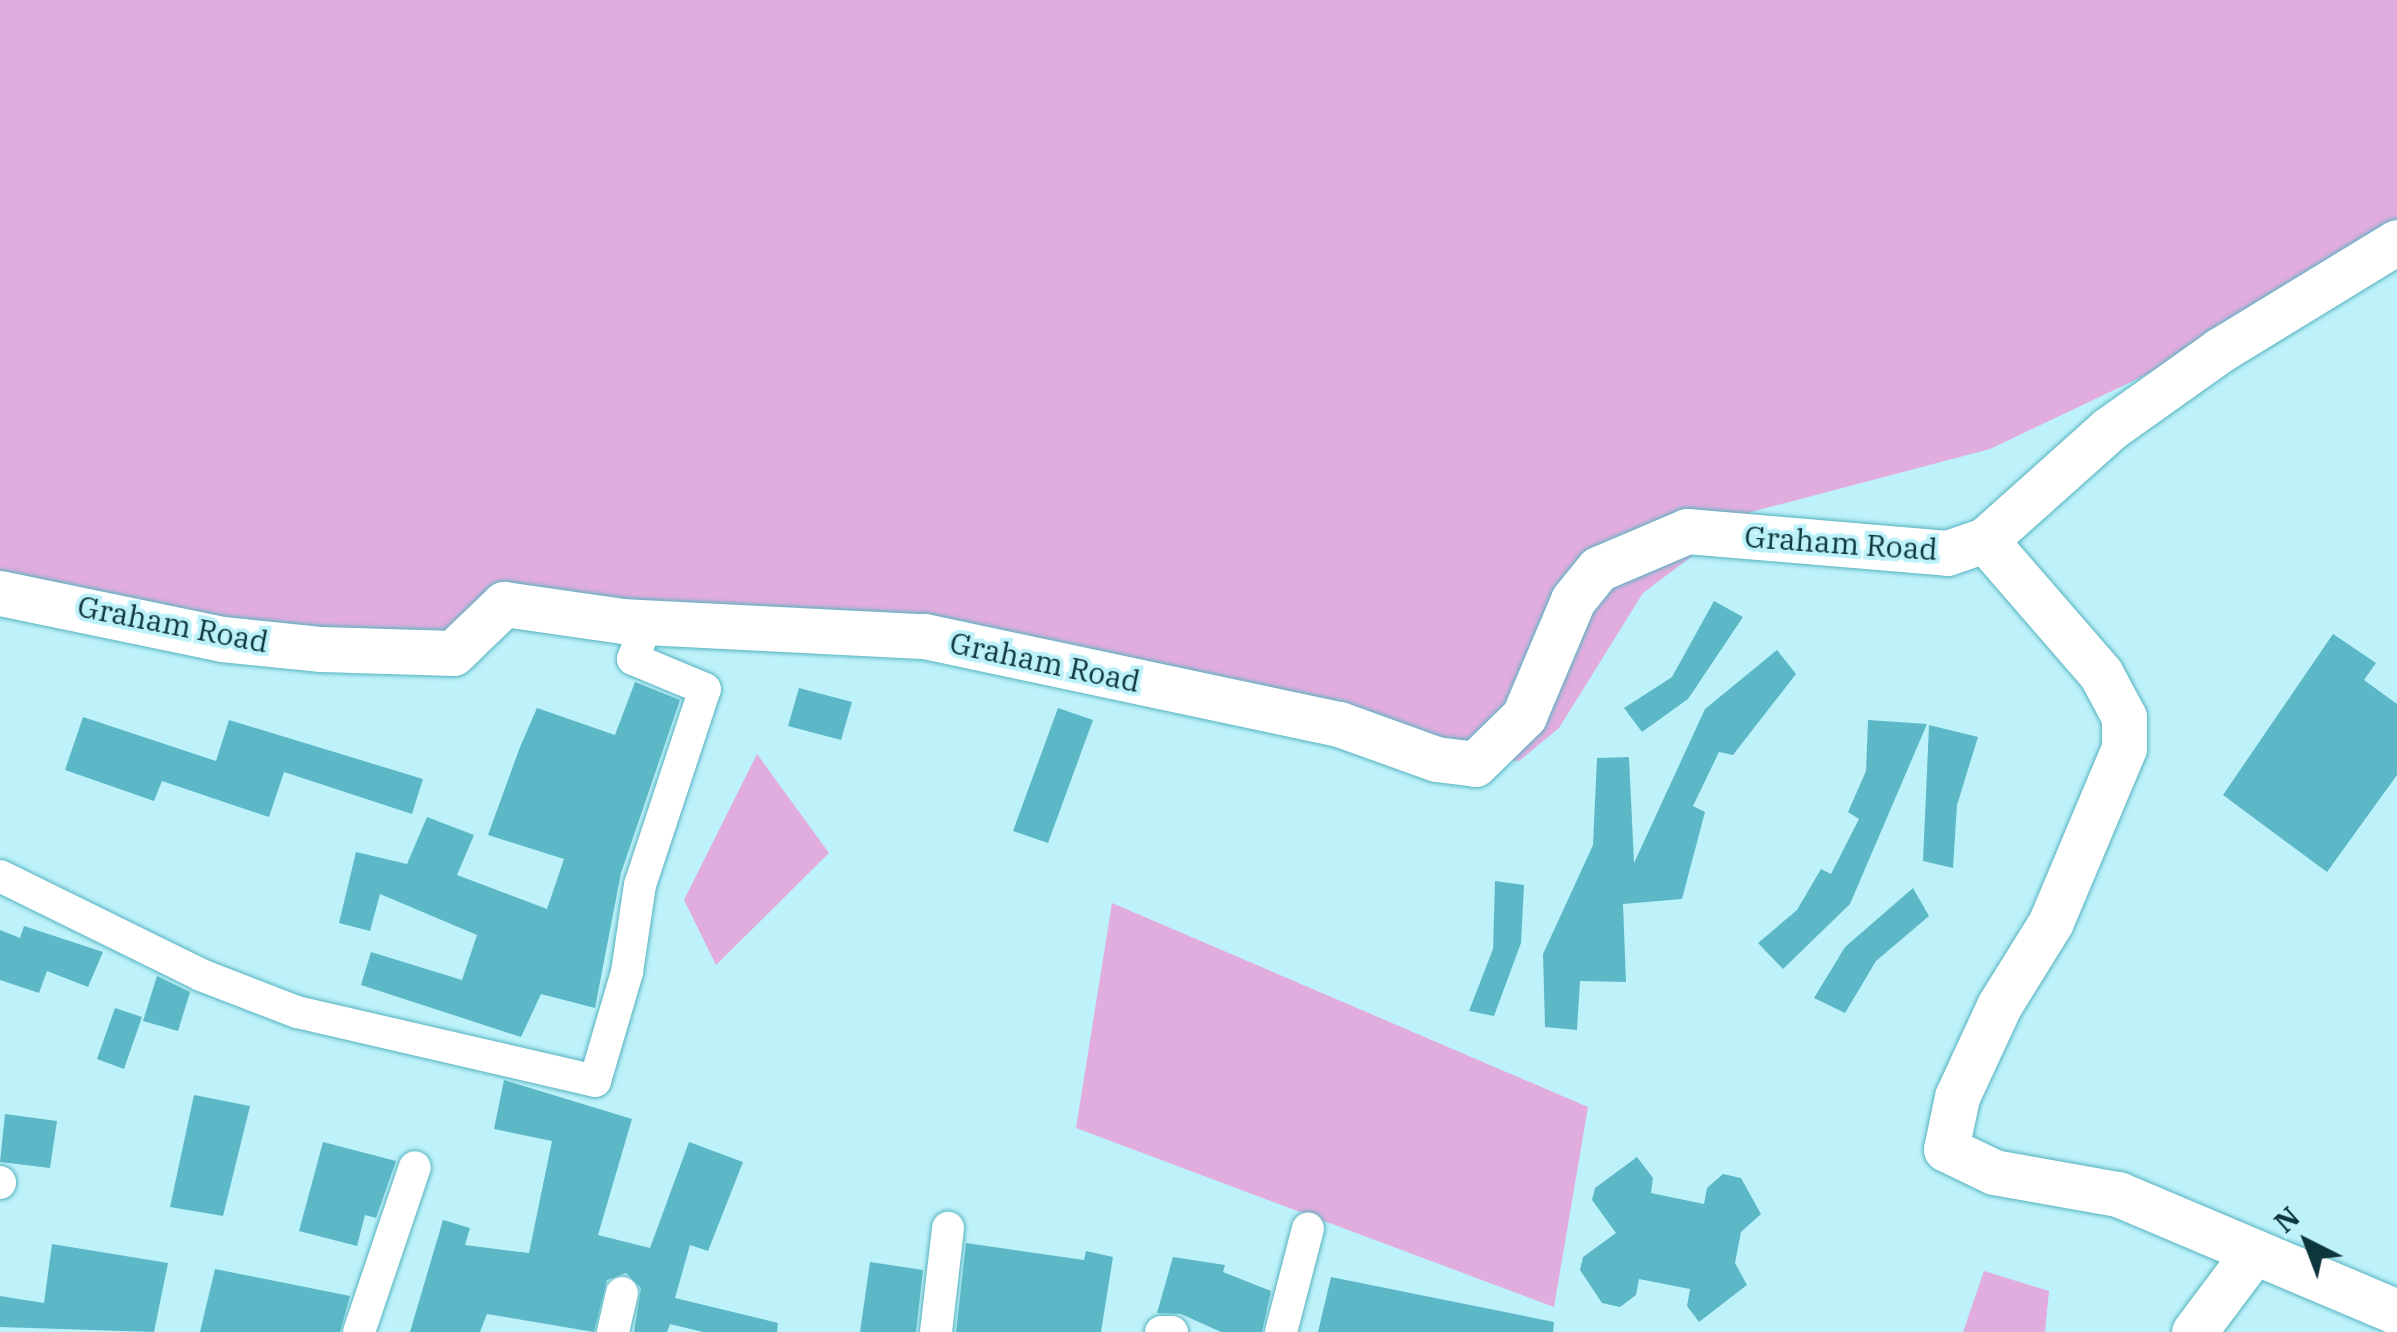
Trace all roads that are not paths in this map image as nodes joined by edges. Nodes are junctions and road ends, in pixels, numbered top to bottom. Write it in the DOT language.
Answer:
graph roads {
  1 [pos="2397,242"];
  2 [pos="1985,540"];
  3 [pos="0,594"];
  4 [pos="647,622"];
  5 [pos="0,876"];
  6 [pos="415,1167"];
  7 [pos="948,1228"];
  8 [pos="1308,1228"];
  9 [pos="2250,1256"];
  10 [pos="622,1293"];
  11 [pos="2397,1312"];
  12 [pos="359,1332"];
  13 [pos="613,1332"];
  14 [pos="936,1332"];
  15 [pos="1162,1332"];
  16 [pos="1172,1332"];
  17 [pos="1281,1332"];
  18 [pos="2194,1332"];
  1 -- 2 [label="street, Graham Road"];
  2 -- 4 [label="street, Graham Road"];
  2 -- 9 [label="street"];
  3 -- 4 [label="street, Graham Road"];
  4 -- 5 [label="street"];
  6 -- 12 [label="street"];
  7 -- 14 [label="street"];
  8 -- 17 [label="street"];
  9 -- 11 [label="street"];
  9 -- 18 [label="street"];
  10 -- 13 [label="street"];
  15 -- 16 [label="street"];
}
